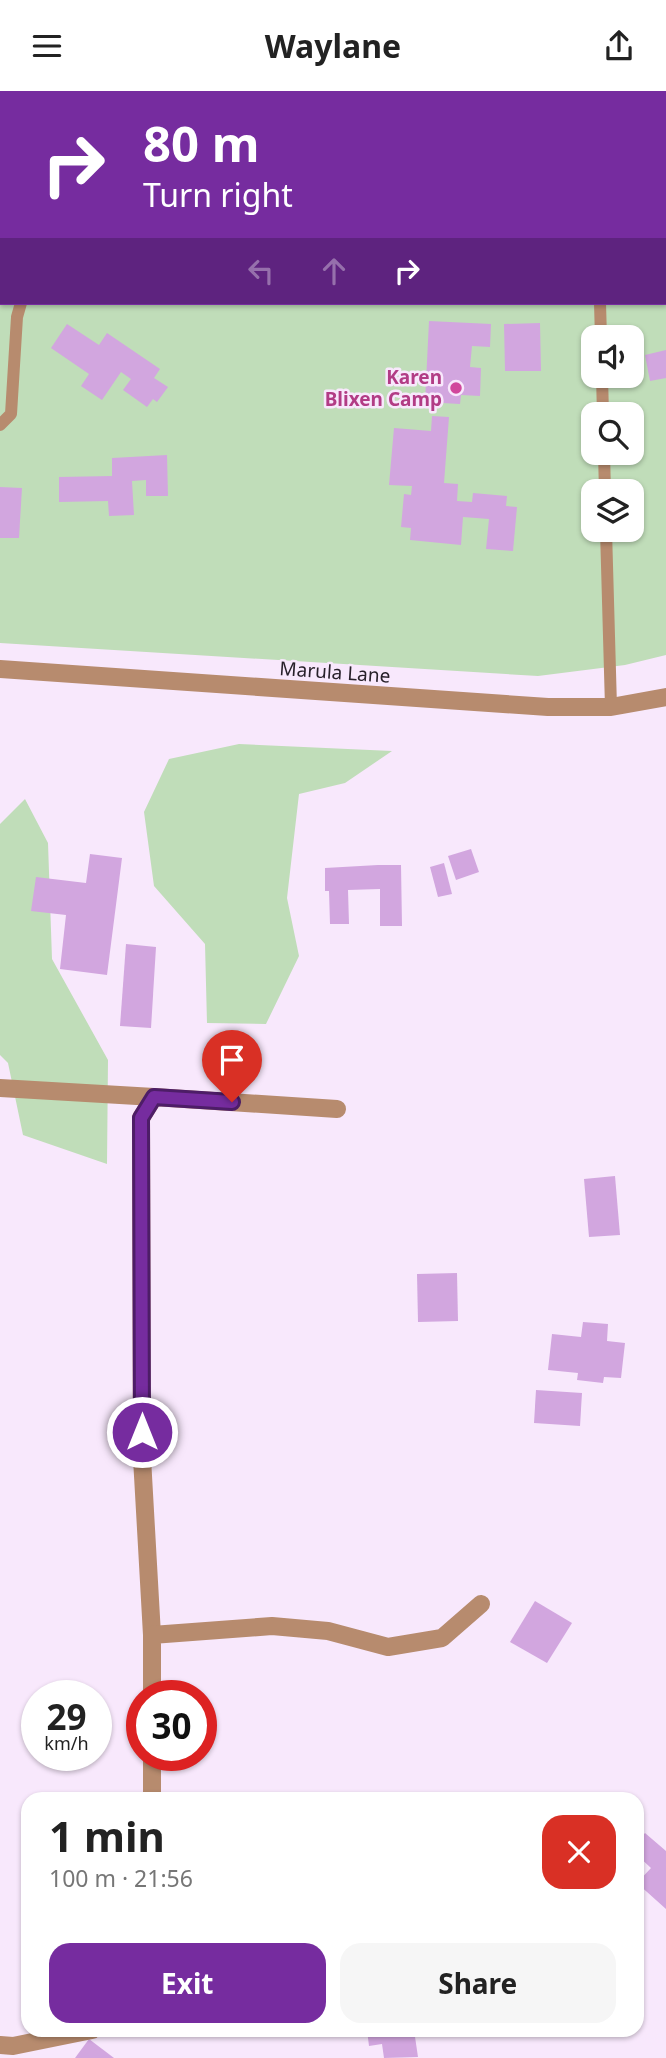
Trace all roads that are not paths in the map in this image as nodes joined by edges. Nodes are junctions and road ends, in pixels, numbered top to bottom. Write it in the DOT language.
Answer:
graph roads {
  1 [pos="20,305"];
  2 [pos="600,305"];
  3 [pos="601,325"];
  4 [pos="0,425"];
  5 [pos="606,542"];
  6 [pos="0,669"];
  7 [pos="666,697"];
  8 [pos="611,707"];
  9 [pos="0,1088"];
  10 [pos="154,1097"];
  11 [pos="337,1109"];
  12 [pos="481,1604"];
  13 [pos="152,1635"];
  14 [pos="152,1680"];
  15 [pos="152,1771"];
  16 [pos="152,1792"];
  17 [pos="57,2037"];
  18 [pos="0,2045"];
  1 -- 4 [label="lane"];
  2 -- 3 [label="lane"];
  5 -- 8 [label="lane"];
  6 -- 8 [label="street, Marula Lane"];
  7 -- 8 [label="street, Marula Lane"];
  9 -- 10 [label="street"];
  10 -- 11 [label="street"];
  10 -- 13 [label="street"];
  12 -- 13 [label="street"];
  13 -- 14 [label="street"];
  15 -- 16 [label="street"];
  17 -- 18 [label="street"];
}
